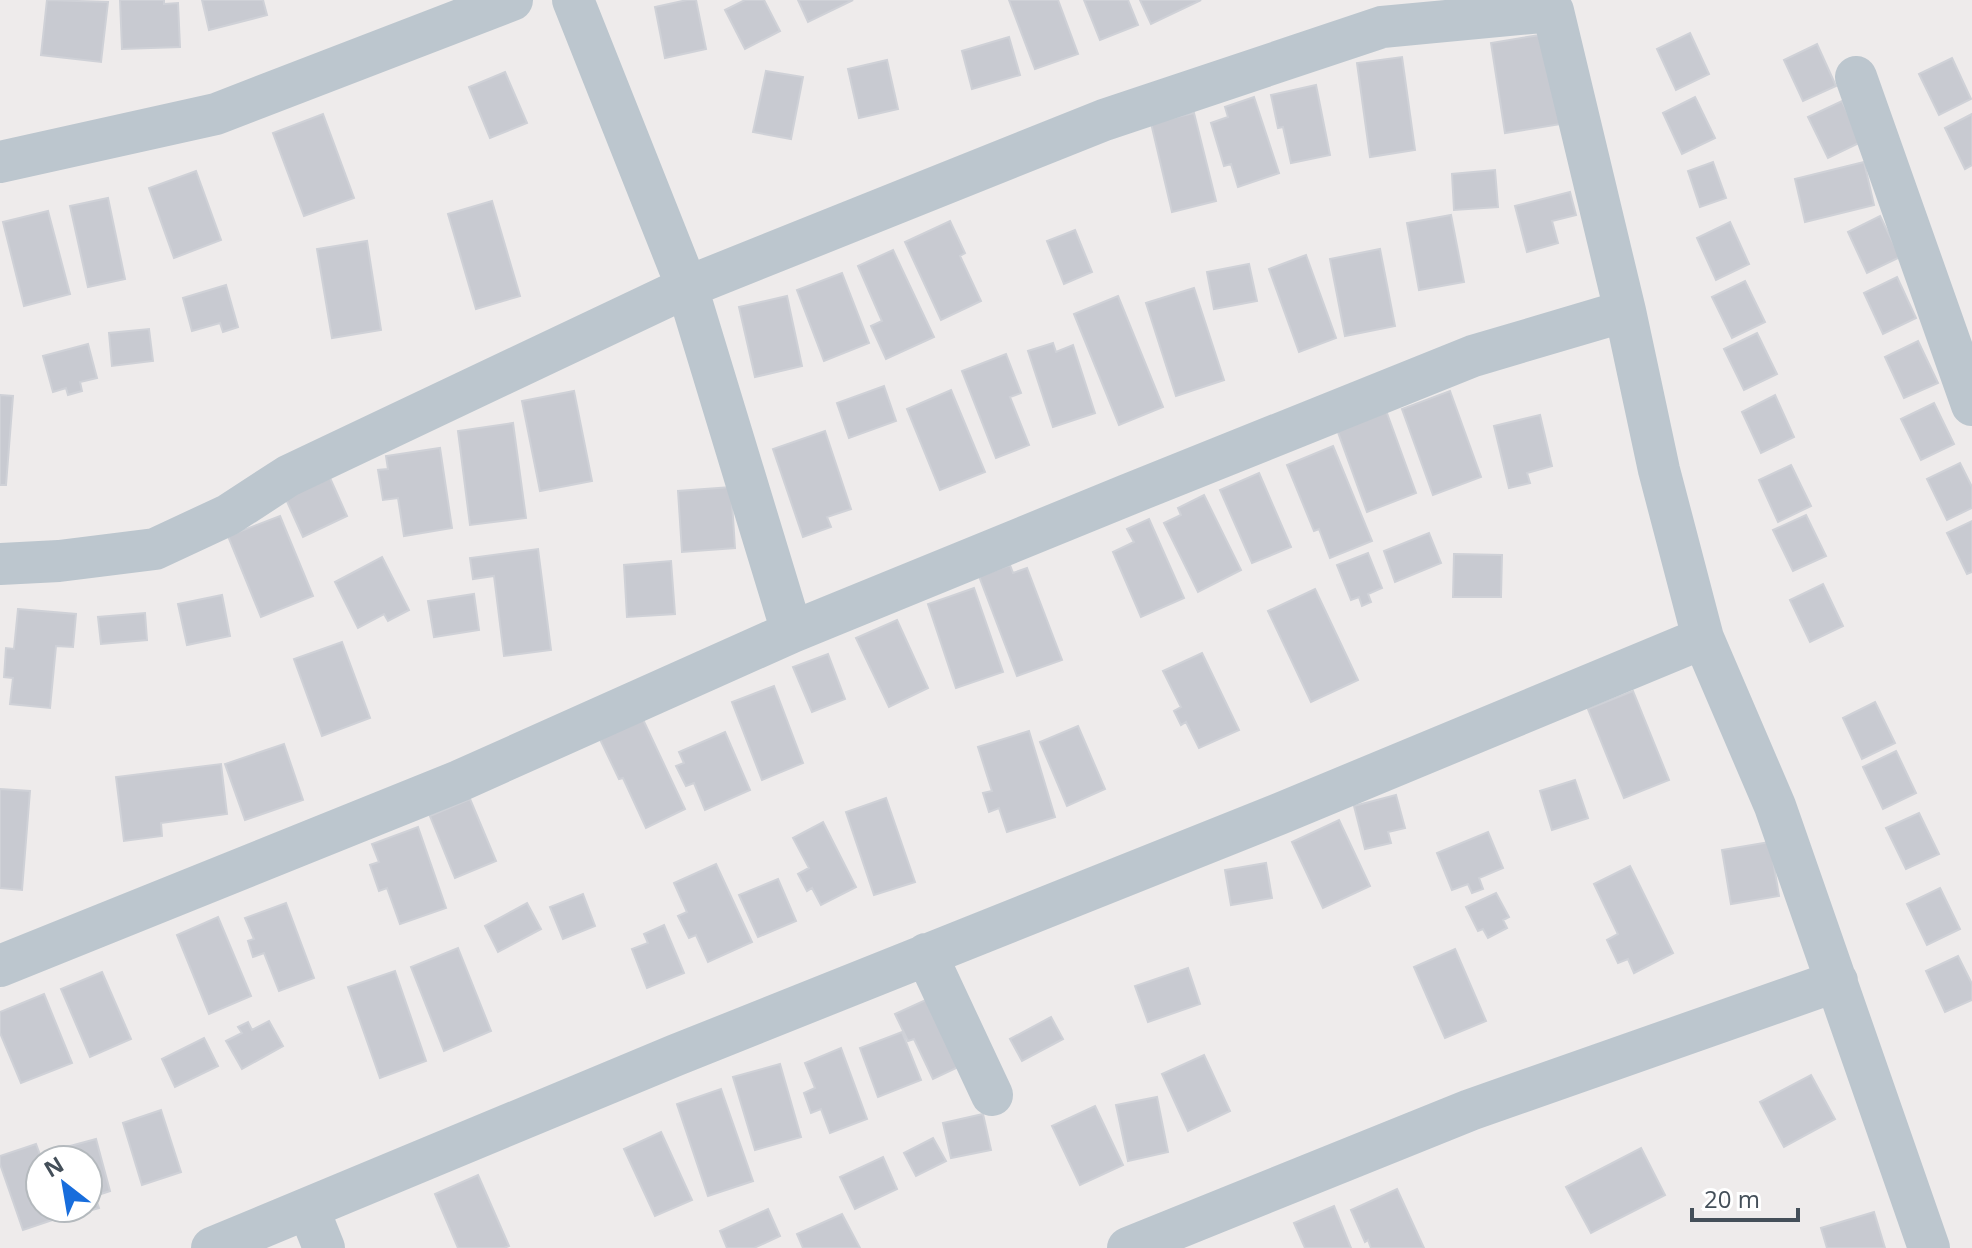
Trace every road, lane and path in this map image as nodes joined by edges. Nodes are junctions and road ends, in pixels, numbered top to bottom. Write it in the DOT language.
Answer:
graph roads {
  1 [pos="512,0"];
  2 [pos="573,0"];
  3 [pos="1568,5"];
  4 [pos="1378,14"];
  5 [pos="1856,77"];
  6 [pos="0,162"];
  7 [pos="687,287"];
  8 [pos="1625,311"];
  9 [pos="1972,405"];
  10 [pos="0,564"];
  11 [pos="792,632"];
  12 [pos="1703,638"];
  13 [pos="926,954"];
  14 [pos="0,966"];
  15 [pos="1837,981"];
  16 [pos="992,1095"];
  17 [pos="308,1208"];
  18 [pos="212,1248"];
  19 [pos="324,1248"];
  20 [pos="1128,1248"];
  21 [pos="1929,1248"];
  1 -- 6 [label="street"];
  2 -- 7 [label="street"];
  3 -- 4 [label="street"];
  3 -- 8 [label="street"];
  4 -- 7 [label="street"];
  5 -- 9 [label="street"];
  7 -- 10 [label="street"];
  7 -- 11 [label="street"];
  8 -- 11 [label="street"];
  8 -- 12 [label="street"];
  11 -- 14 [label="street"];
  12 -- 13 [label="street"];
  12 -- 15 [label="street"];
  13 -- 16 [label="street"];
  13 -- 17 [label="street"];
  15 -- 20 [label="street"];
  15 -- 21 [label="street"];
  17 -- 18 [label="street"];
  17 -- 19 [label="street"];
}
